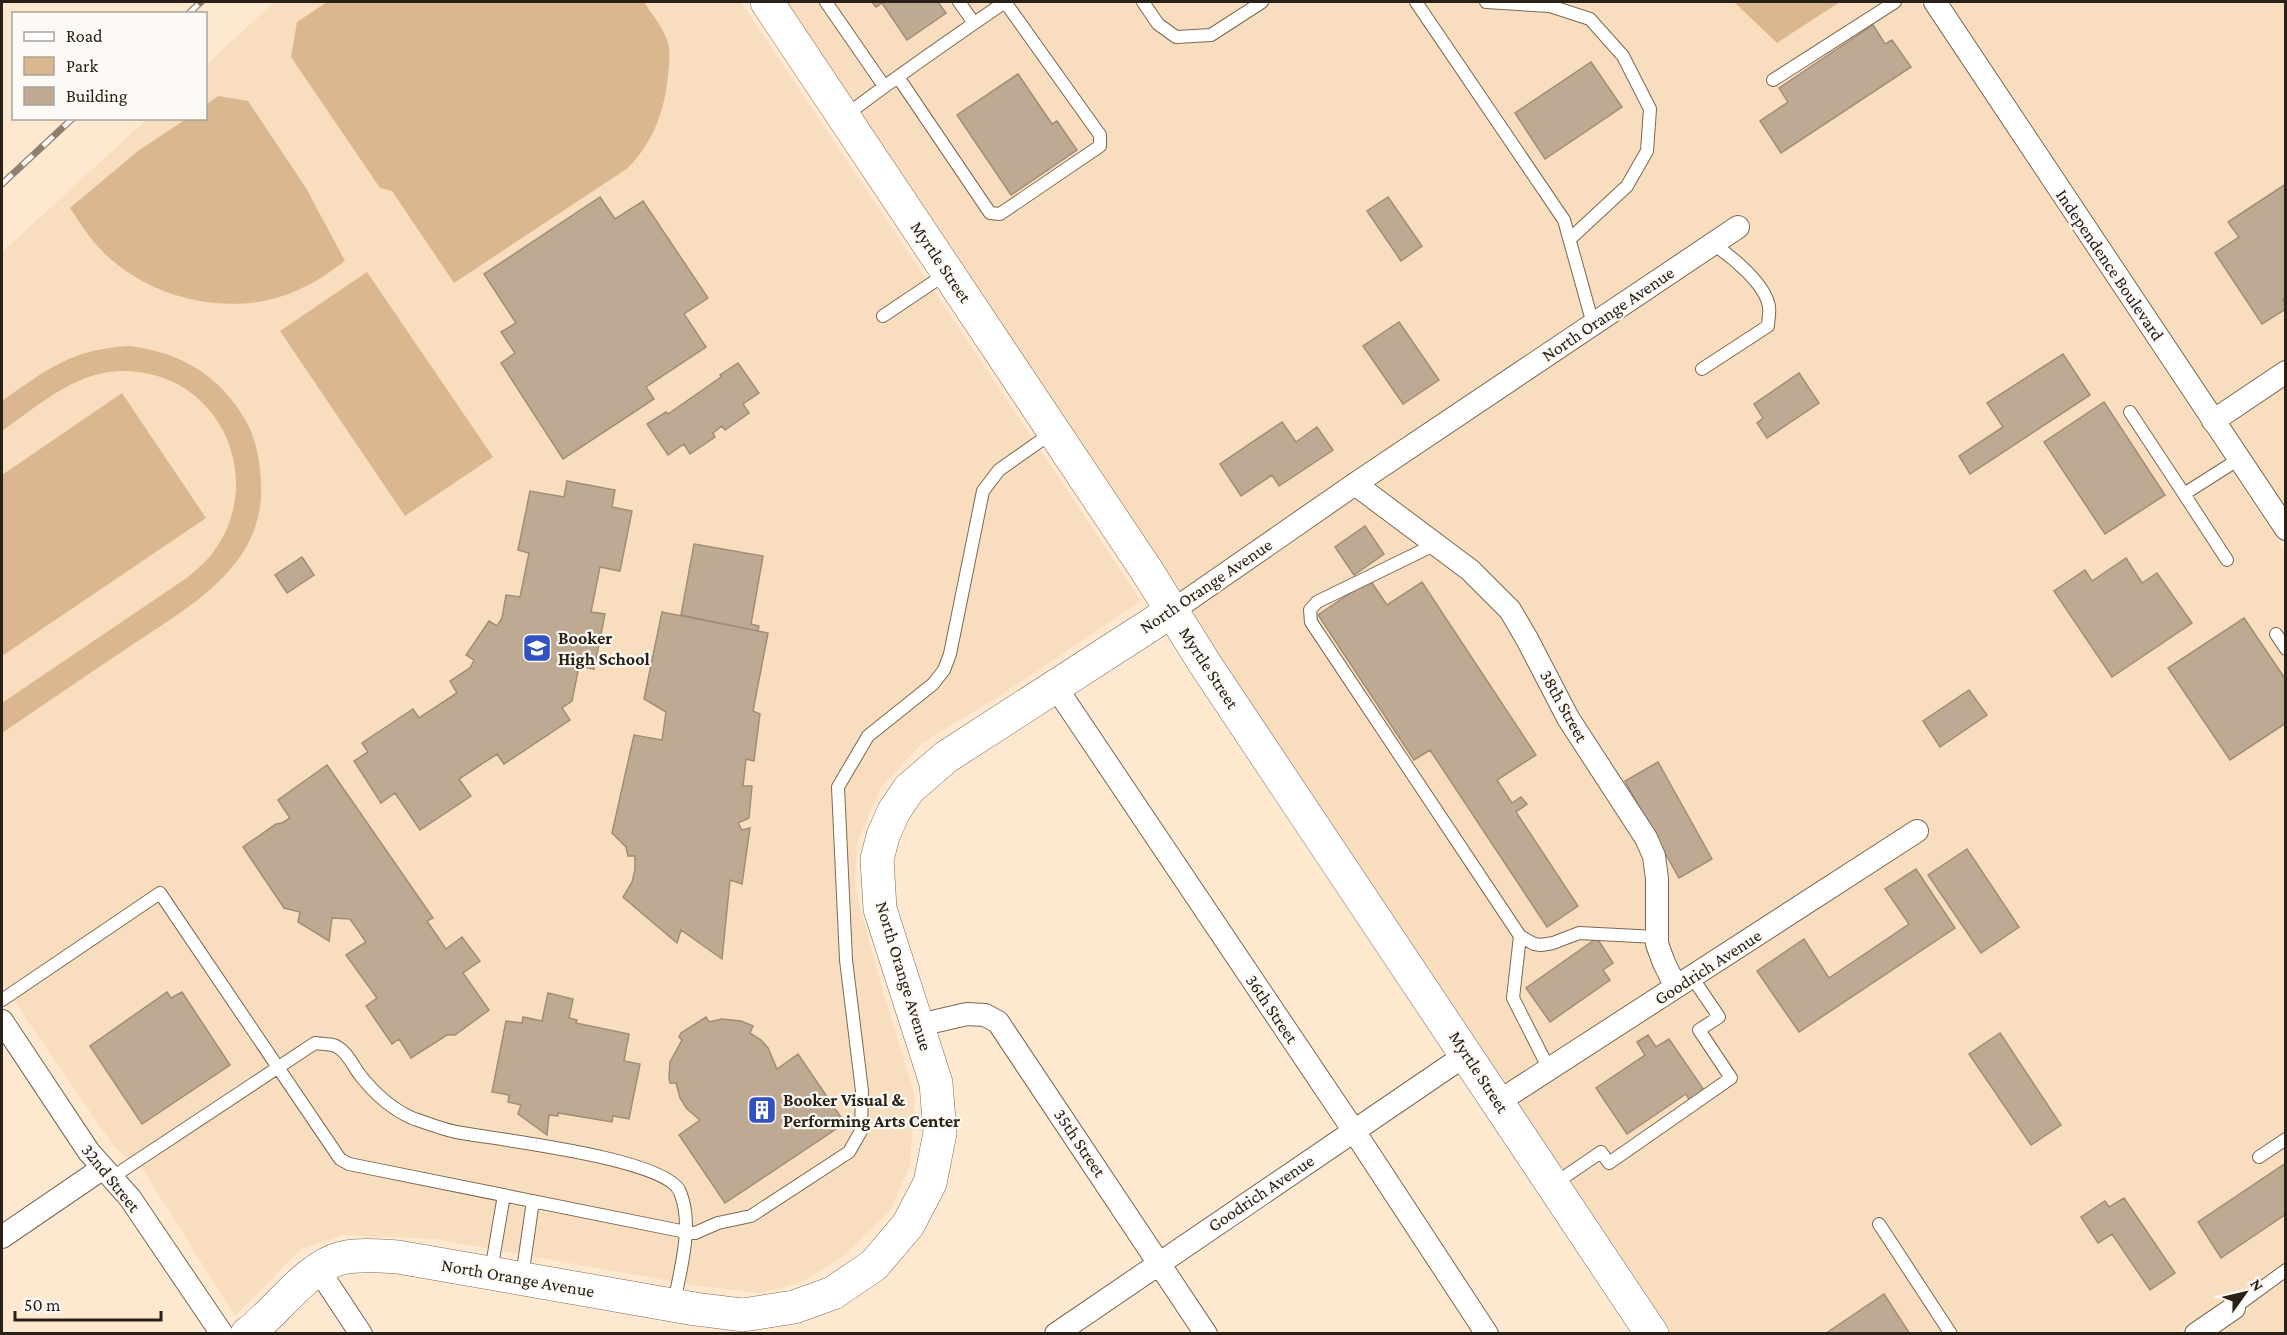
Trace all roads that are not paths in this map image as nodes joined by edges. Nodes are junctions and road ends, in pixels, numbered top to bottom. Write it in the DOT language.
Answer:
graph roads {
  1 [pos="767,2"];
  2 [pos="826,2"];
  3 [pos="959,2"];
  4 [pos="1143,2"];
  5 [pos="1262,2"];
  6 [pos="1416,2"];
  7 [pos="1486,2"];
  8 [pos="1896,2"];
  9 [pos="1935,2"];
  10 [pos="974,23"];
  11 [pos="898,77"];
  12 [pos="1773,80"];
  13 [pos="884,86"];
  14 [pos="844,117"];
  15 [pos="1738,227"];
  16 [pos="1570,238"];
  17 [pos="1713,244"];
  18 [pos="948,273"];
  19 [pos="883,316"];
  20 [pos="1593,324"];
  21 [pos="1702,369"];
  22 [pos="2286,372"];
  23 [pos="2130,412"];
  24 [pos="2214,421"];
  25 [pos="1054,431"];
  26 [pos="2239,459"];
  27 [pos="1355,484"];
  28 [pos="2184,494"];
  29 [pos="2286,529"];
  30 [pos="1436,544"];
  31 [pos="2227,560"];
  32 [pos="1172,611"];
  33 [pos="2276,634"];
  34 [pos="2286,649"];
  35 [pos="1055,686"];
  36 [pos="1917,831"];
  37 [pos="1520,936"];
  38 [pos="1657,937"];
  39 [pos="1684,982"];
  40 [pos="2,1000"];
  41 [pos="2,1021"];
  42 [pos="919,1025"];
  43 [pos="1467,1054"];
  44 [pos="279,1066"];
  45 [pos="1549,1069"];
  46 [pos="1498,1102"];
  47 [pos="1354,1131"];
  48 [pos="2286,1139"];
  49 [pos="2259,1156"];
  50 [pos="107,1173"];
  51 [pos="1553,1185"];
  52 [pos="504,1195"];
  53 [pos="533,1202"];
  54 [pos="1879,1224"];
  55 [pos="686,1232"];
  56 [pos="3,1233"];
  57 [pos="1159,1262"];
  58 [pos="318,1269"];
  59 [pos="2286,1270"];
  60 [pos="506,1276"];
  61 [pos="674,1305"];
  62 [pos="2234,1308"];
  63 [pos="222,1334"];
  64 [pos="247,1334"];
  65 [pos="361,1334"];
  66 [pos="1056,1334"];
  67 [pos="1206,1334"];
  68 [pos="1487,1334"];
  69 [pos="1652,1334"];
  70 [pos="1951,1334"];
  71 [pos="2196,1334"];
  1 -- 14 [label="street, Myrtle Street"];
  2 -- 13 [label="lane"];
  3 -- 10 [label="lane"];
  4 -- 5 [label="lane"];
  6 -- 16 [label="lane"];
  7 -- 16 [label="lane"];
  8 -- 12 [label="lane"];
  9 -- 24 [label="street, Independence Boulevard"];
  10 -- 11 [label="lane"];
  10 -- 11 [label="lane"];
  11 -- 13 [label="lane"];
  13 -- 14 [label="lane"];
  14 -- 18 [label="street, Myrtle Street"];
  15 -- 17 [label="street, North Orange Avenue"];
  16 -- 20 [label="lane"];
  17 -- 20 [label="street, North Orange Avenue"];
  17 -- 21 [label="lane"];
  18 -- 19 [label="lane"];
  18 -- 25 [label="street, Myrtle Street"];
  20 -- 27 [label="street, North Orange Avenue"];
  22 -- 24 [label="street"];
  23 -- 28 [label="lane"];
  24 -- 26 [label="street, Independence Boulevard"];
  25 -- 32 [label="street, Myrtle Street"];
  25 -- 55 [label="lane"];
  26 -- 28 [label="lane"];
  26 -- 29 [label="street, Independence Boulevard"];
  27 -- 30 [label="street, 38th Street"];
  27 -- 32 [label="street, North Orange Avenue"];
  28 -- 31 [label="lane"];
  30 -- 37 [label="lane"];
  30 -- 38 [label="street, 38th Street"];
  32 -- 35 [label="street, North Orange Avenue"];
  32 -- 43 [label="street, Myrtle Street"];
  33 -- 34 [label="lane"];
  35 -- 42 [label="street, North Orange Avenue"];
  35 -- 47 [label="street, 36th Street"];
  36 -- 39 [label="street, Goodrich Avenue"];
  37 -- 38 [label="lane"];
  37 -- 45 [label="lane"];
  38 -- 39 [label="street, 38th Street"];
  39 -- 45 [label="street, Goodrich Avenue"];
  39 -- 51 [label="lane"];
  40 -- 44 [label="lane"];
  41 -- 50 [label="street, 32nd Street"];
  42 -- 57 [label="street, 35th Street"];
  42 -- 61 [label="street, North Orange Avenue"];
  43 -- 46 [label="street, Myrtle Street"];
  43 -- 47 [label="street, Goodrich Avenue"];
  44 -- 50 [label="lane"];
  44 -- 52 [label="lane"];
  44 -- 55 [label="lane"];
  45 -- 46 [label="street, Goodrich Avenue"];
  46 -- 51 [label="street, Myrtle Street"];
  47 -- 57 [label="street, Goodrich Avenue"];
  47 -- 68 [label="street, 36th Street"];
  48 -- 49 [label="lane"];
  50 -- 56 [label="street"];
  50 -- 63 [label="street, 32nd Street"];
  51 -- 69 [label="street, Myrtle Street"];
  52 -- 53 [label="lane"];
  52 -- 60 [label="lane"];
  53 -- 55 [label="lane"];
  53 -- 60 [label="lane"];
  54 -- 70 [label="lane"];
  55 -- 61 [label="lane"];
  57 -- 66 [label="street, Goodrich Avenue"];
  57 -- 67 [label="street, 35th Street"];
  58 -- 60 [label="street, North Orange Avenue"];
  58 -- 64 [label="street, North Orange Avenue"];
  58 -- 65 [label="street"];
  59 -- 62 [label="lane"];
  60 -- 61 [label="street, North Orange Avenue"];
  62 -- 71 [label="street"];
}
